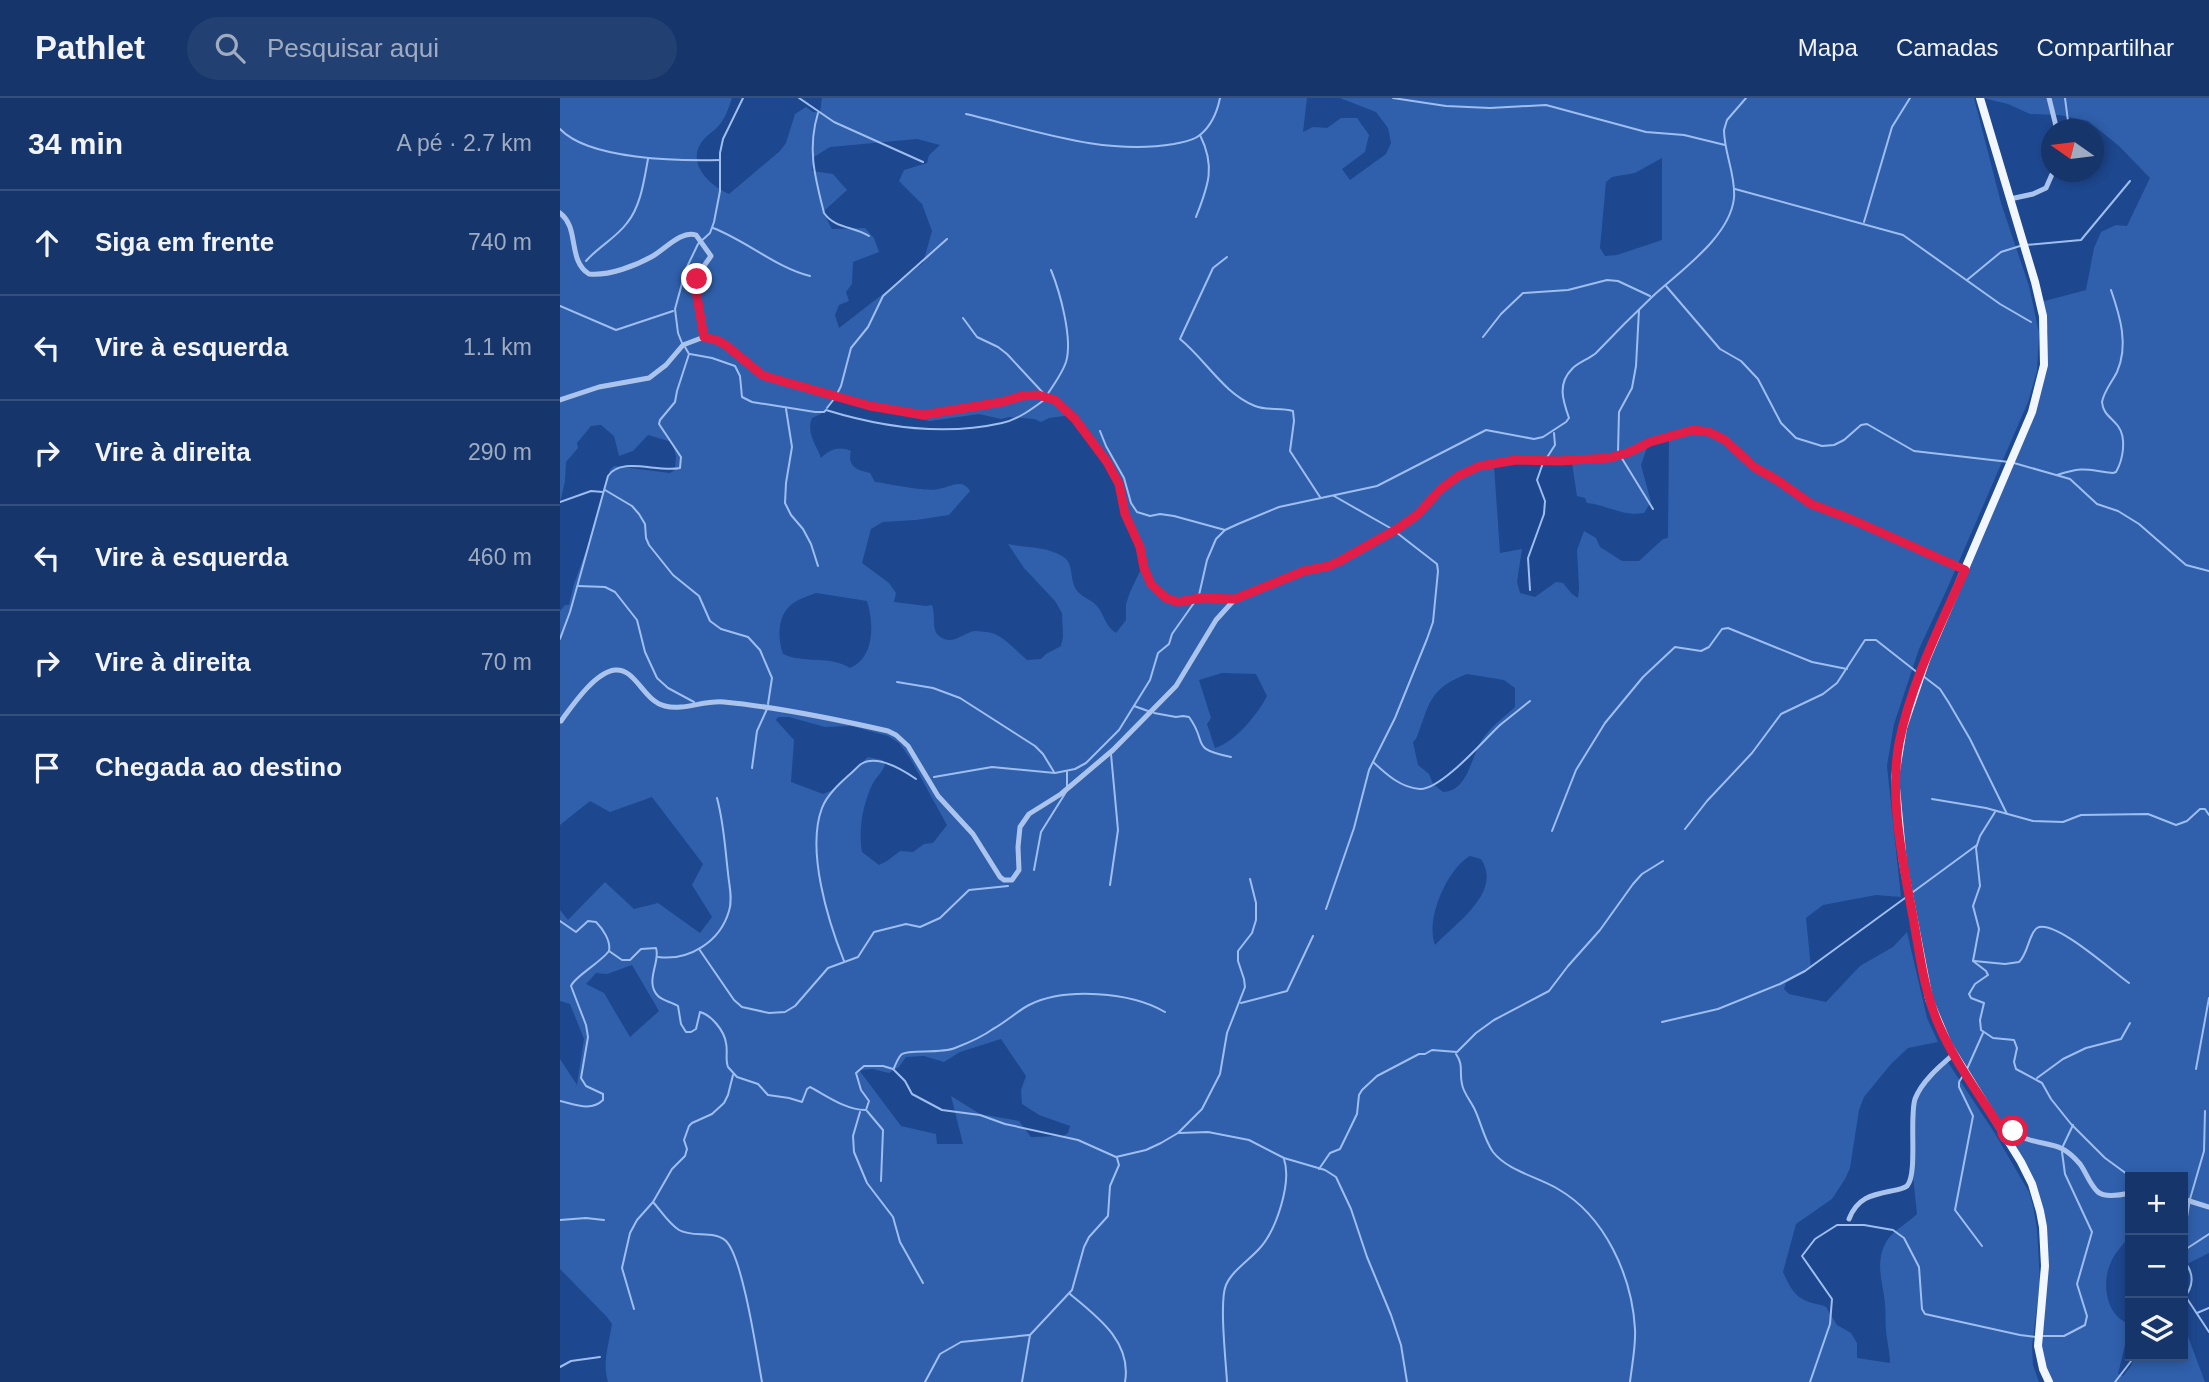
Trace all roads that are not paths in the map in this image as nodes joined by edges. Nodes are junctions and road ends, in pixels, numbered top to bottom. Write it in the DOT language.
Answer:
graph roads {
  1 [pos="2049,98"];
  2 [pos="1981,99"];
  3 [pos="2054,119"];
  4 [pos="2049,182"];
  5 [pos="2010,199"];
  6 [pos="560,213"];
  7 [pos="704,337"];
  8 [pos="560,400"];
  9 [pos="1965,570"];
  10 [pos="1235,599"];
  11 [pos="561,721"];
  12 [pos="1954,1054"];
  13 [pos="2001,1129"];
  14 [pos="2125,1193"];
  15 [pos="2188,1201"];
  16 [pos="2209,1207"];
  17 [pos="1849,1219"];
  18 [pos="2049,1382"];
  1 -- 3 [label="street"];
  2 -- 5 [label="main road"];
  4 -- 5 [label="street"];
  5 -- 9 [label="main road"];
  6 -- 7 [label="street"];
  7 -- 8 [label="street"];
  7 -- 10 [label="street"];
  9 -- 10 [label="street"];
  9 -- 12 [label="main road"];
  10 -- 11 [label="street"];
  12 -- 13 [label="main road"];
  12 -- 17 [label="street"];
  13 -- 14 [label="street"];
  13 -- 18 [label="main road"];
  15 -- 16 [label="street"];
}
